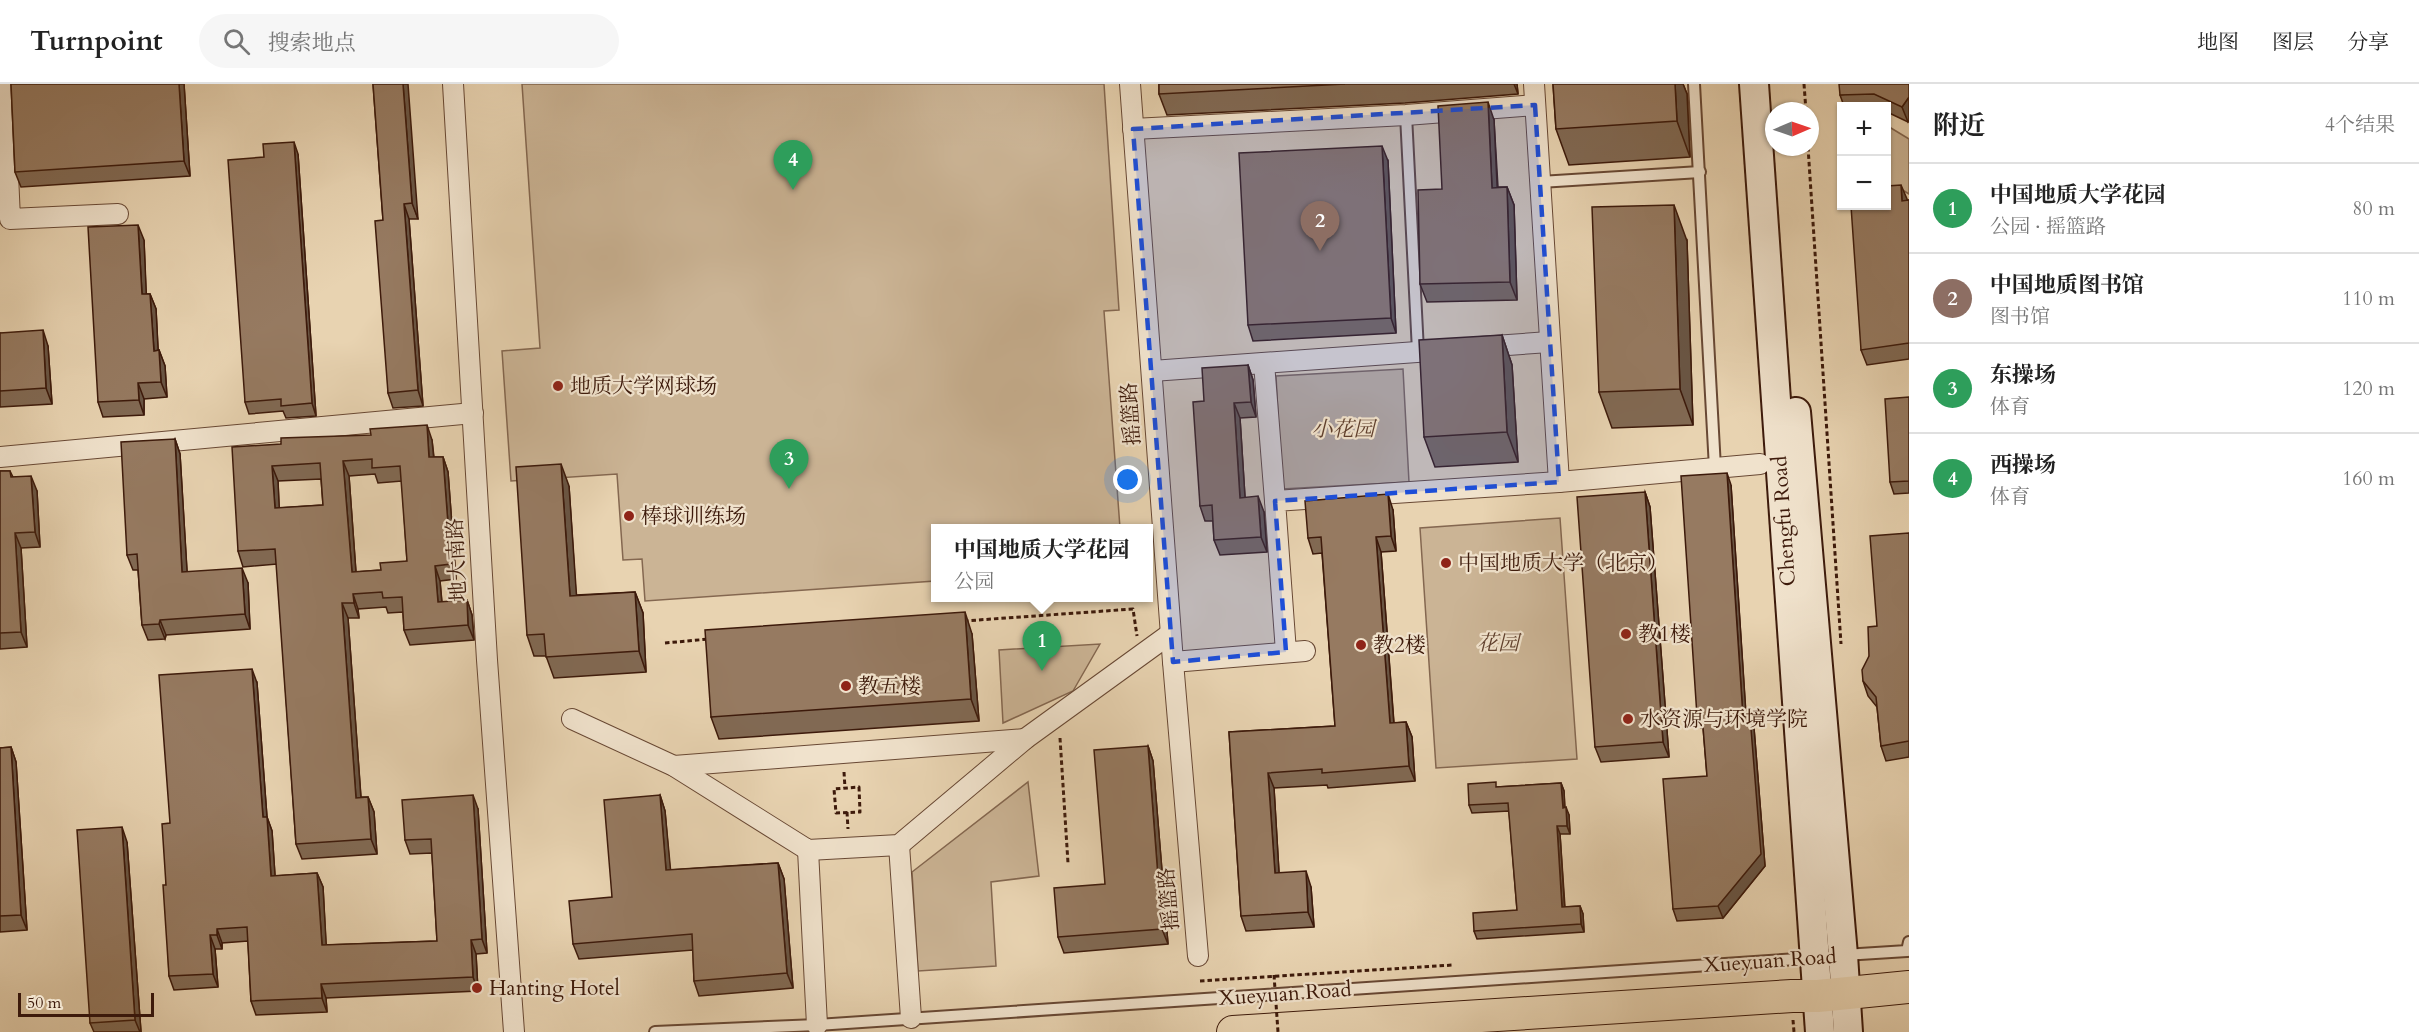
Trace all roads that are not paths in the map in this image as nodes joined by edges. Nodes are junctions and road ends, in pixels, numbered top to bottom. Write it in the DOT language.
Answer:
graph roads {
  1 [pos="4,84"];
  2 [pos="453,84"];
  3 [pos="1130,84"];
  4 [pos="1534,84"];
  5 [pos="1694,84"];
  6 [pos="1754,84"];
  7 [pos="1773,84"];
  8 [pos="1774,102"];
  9 [pos="1535,105"];
  10 [pos="1406,115"];
  11 [pos="1133,129"];
  12 [pos="1778,156"];
  13 [pos="1700,172"];
  14 [pos="1540,182"];
  15 [pos="118,214"];
  16 [pos="1549,342"];
  17 [pos="1418,351"];
  18 [pos="1264,363"];
  19 [pos="1152,371"];
  20 [pos="473,413"];
  21 [pos="0,457"];
  22 [pos="1760,464"];
  23 [pos="1715,468"];
  24 [pos="1559,482"];
  25 [pos="1275,501"];
  26 [pos="1170,634"];
  27 [pos="1173,662"];
  28 [pos="572,719"];
  29 [pos="1025,739"];
  30 [pos="674,766"];
  31 [pos="899,845"];
  32 [pos="808,850"];
  33 [pos="1909,942"];
  34 [pos="1198,956"];
  35 [pos="1829,957"];
  36 [pos="1909,987"];
  37 [pos="1831,995"];
  38 [pos="911,1018"];
  39 [pos="817,1025"];
  40 [pos="514,1032"];
  41 [pos="655,1032"];
  42 [pos="1233,1032"];
  43 [pos="1820,1032"];
  44 [pos="1848,1032"];
  1 -- 15 [label="street"];
  2 -- 20 [label="street, 地大南路"];
  3 -- 11 [label="street, 摇篮路"];
  4 -- 9 [label="street"];
  5 -- 13 [label="lane"];
  6 -- 35 [label="main road, Chengfu Road"];
  7 -- 8 [label="main road"];
  9 -- 10 [label="street"];
  9 -- 14 [label="street"];
  10 -- 11 [label="street"];
  10 -- 17 [label="lane"];
  11 -- 19 [label="street, 摇篮路"];
  12 -- 35 [label="main road, Chengfu Road"];
  13 -- 14 [label="lane"];
  13 -- 23 [label="lane"];
  14 -- 16 [label="street"];
  16 -- 17 [label="street"];
  16 -- 24 [label="street"];
  17 -- 18 [label="street"];
  18 -- 19 [label="street"];
  18 -- 25 [label="street"];
  19 -- 26 [label="street, 摇篮路"];
  20 -- 21 [label="street"];
  20 -- 40 [label="street, 地大南路"];
  22 -- 23 [label="street"];
  23 -- 24 [label="street"];
  24 -- 25 [label="street"];
  25 -- 27 [label="street"];
  26 -- 27 [label="street, 摇篮路"];
  26 -- 29 [label="street"];
  27 -- 34 [label="street, 摇篮路"];
  28 -- 30 [label="street"];
  29 -- 30 [label="street"];
  29 -- 31 [label="street"];
  30 -- 32 [label="street"];
  31 -- 32 [label="street"];
  31 -- 38 [label="street"];
  32 -- 39 [label="street"];
  33 -- 35 [label="lane, Xueyuan Road"];
  35 -- 37 [label="main road"];
  35 -- 38 [label="lane, Xueyuan Road"];
  36 -- 37 [label="main road, Xueyuan Road"];
  37 -- 42 [label="main road, Xueyuan Road"];
  37 -- 43 [label="main road"];
  37 -- 44 [label="main road"];
  38 -- 39 [label="lane, Xueyuan Road"];
  39 -- 41 [label="lane, Xueyuan Road"];
}
